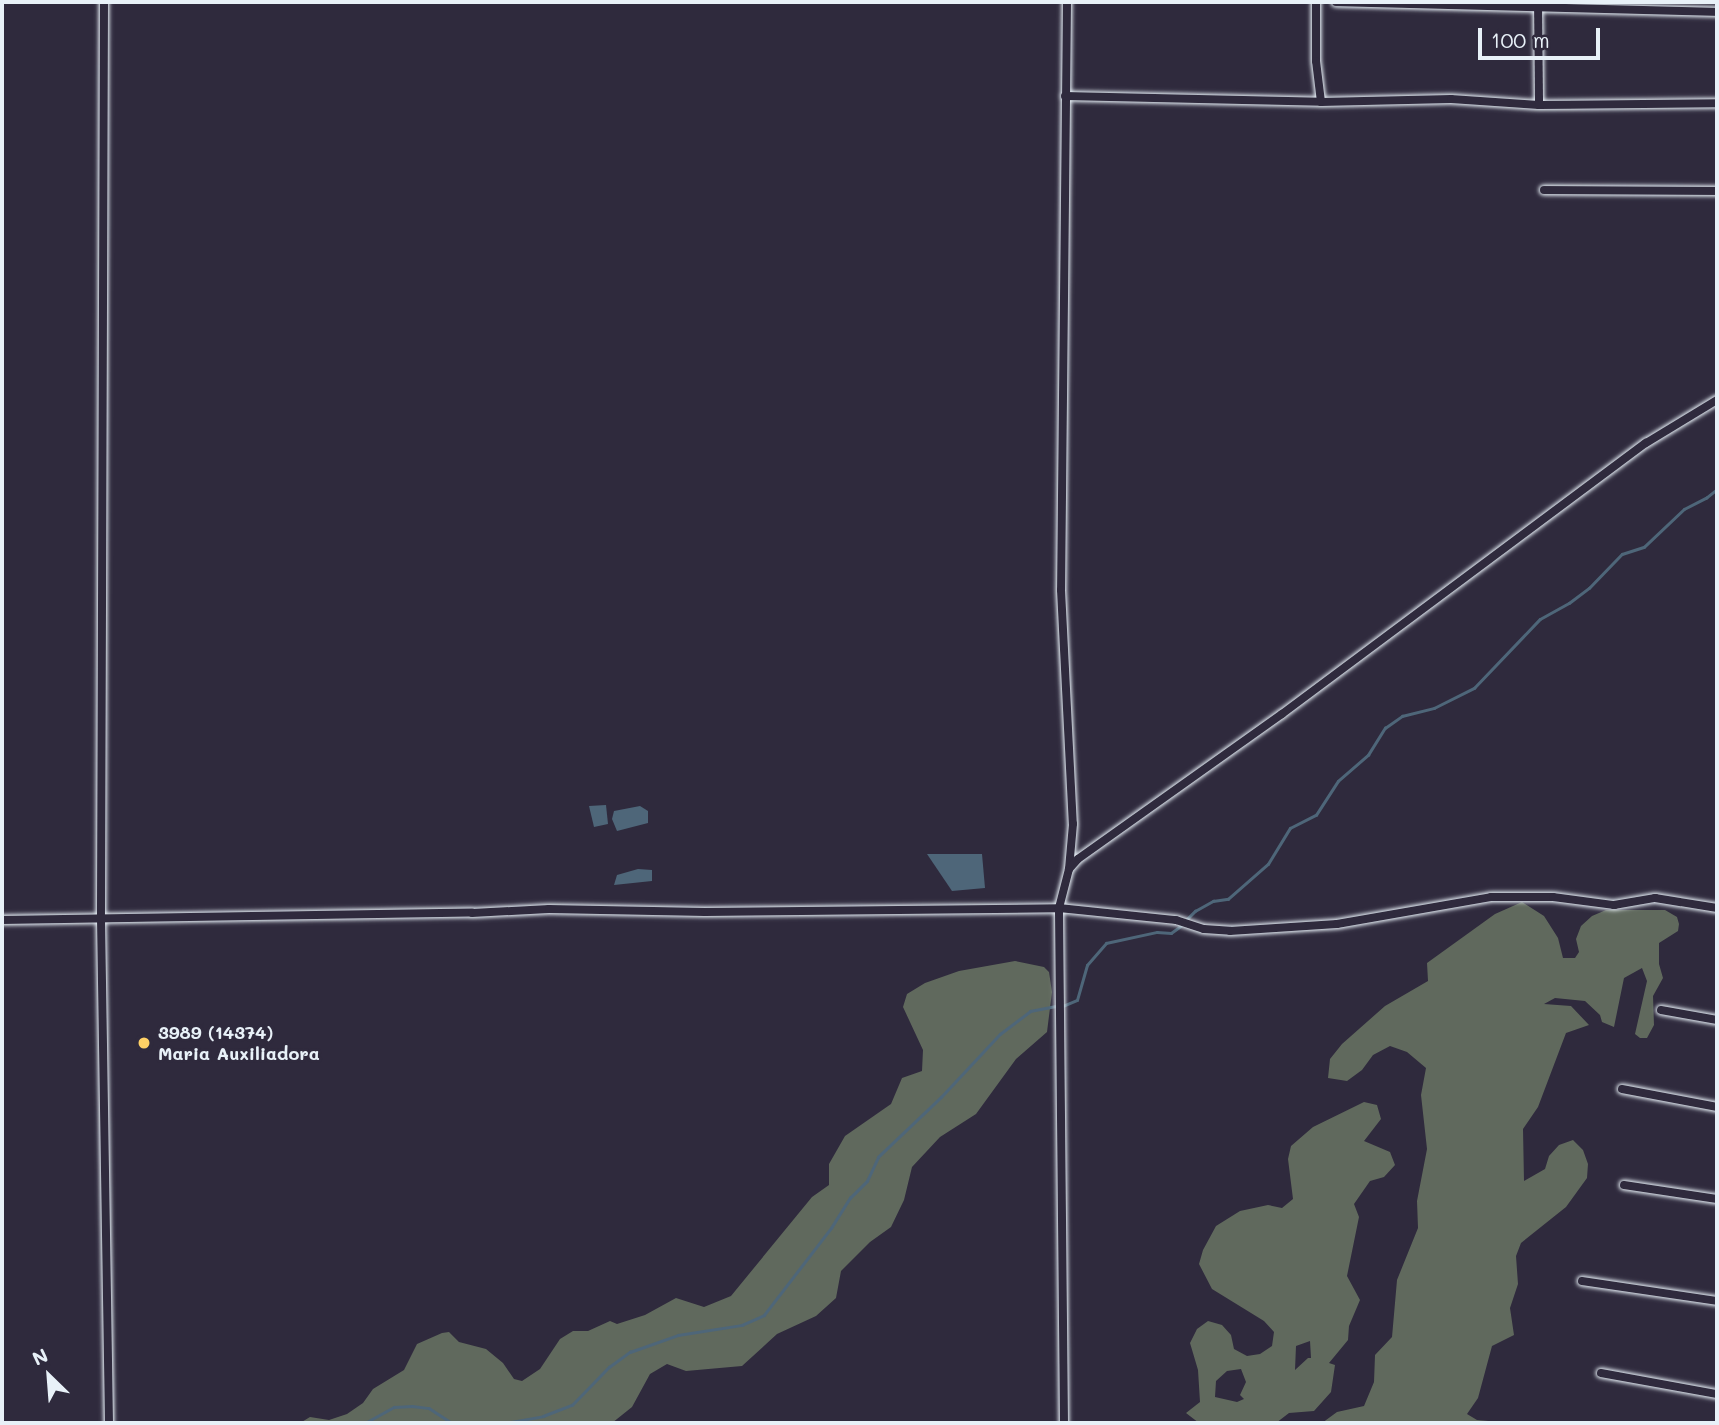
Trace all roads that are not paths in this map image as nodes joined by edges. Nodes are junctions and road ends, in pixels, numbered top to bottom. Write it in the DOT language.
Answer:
graph roads {
  1 [pos="104,2"];
  2 [pos="1067,2"];
  3 [pos="1316,2"];
  4 [pos="1336,2"];
  5 [pos="1538,5"];
  6 [pos="1717,12"];
  7 [pos="1065,96"];
  8 [pos="1321,102"];
  9 [pos="1717,103"];
  10 [pos="1539,105"];
  11 [pos="1544,190"];
  12 [pos="1717,191"];
  13 [pos="1717,400"];
  14 [pos="1069,869"];
  15 [pos="1059,908"];
  16 [pos="1717,908"];
  17 [pos="2,919"];
  18 [pos="102,919"];
  19 [pos="1661,1010"];
  20 [pos="1717,1020"];
  21 [pos="1622,1089"];
  22 [pos="1717,1107"];
  23 [pos="1624,1185"];
  24 [pos="1717,1199"];
  25 [pos="1582,1281"];
  26 [pos="1717,1301"];
  27 [pos="1601,1373"];
  28 [pos="1717,1394"];
  29 [pos="108,1423"];
  30 [pos="1063,1423"];
  1 -- 18 [label="street"];
  2 -- 7 [label="street"];
  3 -- 8 [label="street"];
  4 -- 5 [label="street"];
  5 -- 6 [label="street"];
  5 -- 10 [label="street"];
  7 -- 8 [label="street"];
  7 -- 14 [label="street"];
  8 -- 10 [label="street"];
  9 -- 10 [label="street"];
  11 -- 12 [label="street"];
  13 -- 14 [label="street"];
  14 -- 15 [label="street"];
  15 -- 16 [label="street"];
  15 -- 18 [label="street"];
  15 -- 30 [label="street"];
  17 -- 18 [label="street"];
  18 -- 29 [label="street"];
  19 -- 20 [label="street"];
  21 -- 22 [label="street"];
  23 -- 24 [label="street"];
  25 -- 26 [label="street"];
  27 -- 28 [label="street"];
}
